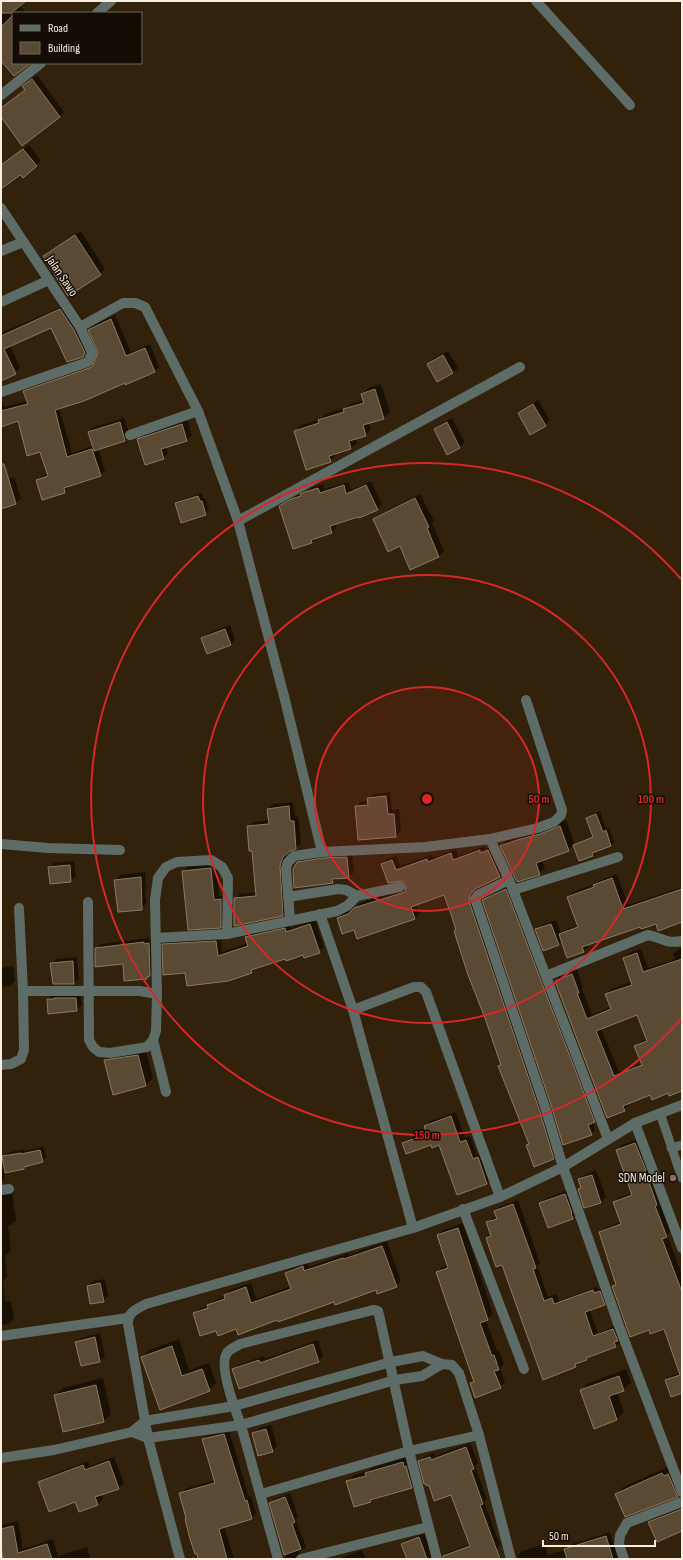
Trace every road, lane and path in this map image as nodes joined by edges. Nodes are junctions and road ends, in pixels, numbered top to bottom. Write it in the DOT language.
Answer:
graph roads {
  1 [pos="111,1"];
  2 [pos="536,1"];
  3 [pos="98,12"];
  4 [pos="40,64"];
  5 [pos="1,95"];
  6 [pos="630,105"];
  7 [pos="1,208"];
  8 [pos="23,242"];
  9 [pos="1,251"];
  10 [pos="49,280"];
  11 [pos="1,302"];
  12 [pos="80,327"];
  13 [pos="520,367"];
  14 [pos="1,392"];
  15 [pos="198,411"];
  16 [pos="130,435"];
  17 [pos="238,521"];
  18 [pos="526,700"];
  19 [pos="490,839"];
  20 [pos="1,844"];
  21 [pos="120,850"];
  22 [pos="322,852"];
  23 [pos="618,857"];
  24 [pos="509,880"];
  25 [pos="400,887"];
  26 [pos="513,890"];
  27 [pos="357,896"];
  28 [pos="288,897"];
  29 [pos="88,902"];
  30 [pos="19,908"];
  31 [pos="320,914"];
  32 [pos="290,920"];
  33 [pos="227,934"];
  34 [pos="156,938"];
  35 [pos="682,941"];
  36 [pos="546,976"];
  37 [pos="89,990"];
  38 [pos="23,991"];
  39 [pos="157,994"];
  40 [pos="353,1010"];
  41 [pos="153,1040"];
  42 [pos="1,1065"];
  43 [pos="166,1092"];
  44 [pos="682,1105"];
  45 [pos="660,1113"];
  46 [pos="635,1123"];
  47 [pos="608,1139"];
  48 [pos="682,1145"];
  49 [pos="672,1148"];
  50 [pos="563,1167"];
  51 [pos="682,1178"];
  52 [pos="500,1197"];
  53 [pos="463,1210"];
  54 [pos="413,1228"];
  55 [pos="682,1248"];
  56 [pos="128,1318"];
  57 [pos="1,1336"];
  58 [pos="391,1362"];
  59 [pos="442,1364"];
  60 [pos="524,1369"];
  61 [pos="395,1380"];
  62 [pos="234,1406"];
  63 [pos="145,1421"];
  64 [pos="241,1426"];
  65 [pos="132,1432"];
  66 [pos="480,1435"];
  67 [pos="148,1438"];
  68 [pos="409,1451"];
  69 [pos="1,1458"];
  70 [pos="682,1492"];
  71 [pos="261,1494"];
  72 [pos="682,1502"];
  73 [pos="428,1527"];
  74 [pos="180,1559"];
  75 [pos="278,1559"];
  76 [pos="301,1559"];
  77 [pos="436,1559"];
  78 [pos="511,1559"];
  79 [pos="624,1559"];
  1 -- 3 [label="street"];
  2 -- 6 [label="street"];
  4 -- 5 [label="street"];
  7 -- 8 [label="street, Jalan Sawo"];
  8 -- 9 [label="street"];
  8 -- 10 [label="street, Jalan Sawo"];
  10 -- 11 [label="street"];
  10 -- 12 [label="street, Jalan Sawo"];
  12 -- 14 [label="street, Jalan Sawo"];
  12 -- 15 [label="street"];
  13 -- 17 [label="street"];
  15 -- 16 [label="street"];
  15 -- 17 [label="street"];
  17 -- 22 [label="street"];
  18 -- 19 [label="street"];
  19 -- 22 [label="street"];
  19 -- 24 [label="street"];
  20 -- 21 [label="street"];
  22 -- 28 [label="street"];
  23 -- 26 [label="street"];
  24 -- 26 [label="street"];
  24 -- 50 [label="street"];
  25 -- 27 [label="street"];
  26 -- 36 [label="street"];
  27 -- 28 [label="street"];
  27 -- 31 [label="street"];
  28 -- 32 [label="street"];
  29 -- 37 [label="street"];
  30 -- 38 [label="street"];
  31 -- 32 [label="street"];
  31 -- 40 [label="street"];
  32 -- 33 [label="street"];
  33 -- 34 [label="street"];
  33 -- 34 [label="street"];
  34 -- 39 [label="street"];
  35 -- 36 [label="street"];
  36 -- 47 [label="street"];
  37 -- 38 [label="street"];
  37 -- 39 [label="street"];
  37 -- 41 [label="street"];
  38 -- 42 [label="street"];
  39 -- 41 [label="street"];
  40 -- 52 [label="street"];
  40 -- 54 [label="street"];
  41 -- 43 [label="street"];
  44 -- 45 [label="street"];
  45 -- 46 [label="street"];
  45 -- 49 [label="lane"];
  46 -- 47 [label="street"];
  46 -- 55 [label="street"];
  47 -- 50 [label="street"];
  48 -- 49 [label="lane"];
  49 -- 51 [label="lane"];
  50 -- 52 [label="street"];
  50 -- 70 [label="street"];
  52 -- 53 [label="street"];
  53 -- 54 [label="street"];
  53 -- 60 [label="street"];
  54 -- 56 [label="street"];
  56 -- 57 [label="street"];
  56 -- 63 [label="street"];
  58 -- 59 [label="street"];
  58 -- 61 [label="street"];
  58 -- 62 [label="street"];
  58 -- 62 [label="street"];
  59 -- 61 [label="street"];
  59 -- 66 [label="street"];
  61 -- 64 [label="street"];
  61 -- 68 [label="street"];
  62 -- 63 [label="street"];
  62 -- 64 [label="street"];
  63 -- 65 [label="street"];
  63 -- 67 [label="street"];
  64 -- 67 [label="street"];
  64 -- 71 [label="street"];
  65 -- 67 [label="street"];
  65 -- 69 [label="street"];
  66 -- 68 [label="street"];
  66 -- 78 [label="street"];
  67 -- 74 [label="street"];
  68 -- 71 [label="street"];
  68 -- 73 [label="street"];
  71 -- 75 [label="street"];
  72 -- 79 [label="street"];
  73 -- 76 [label="street"];
  73 -- 77 [label="street"];
}
